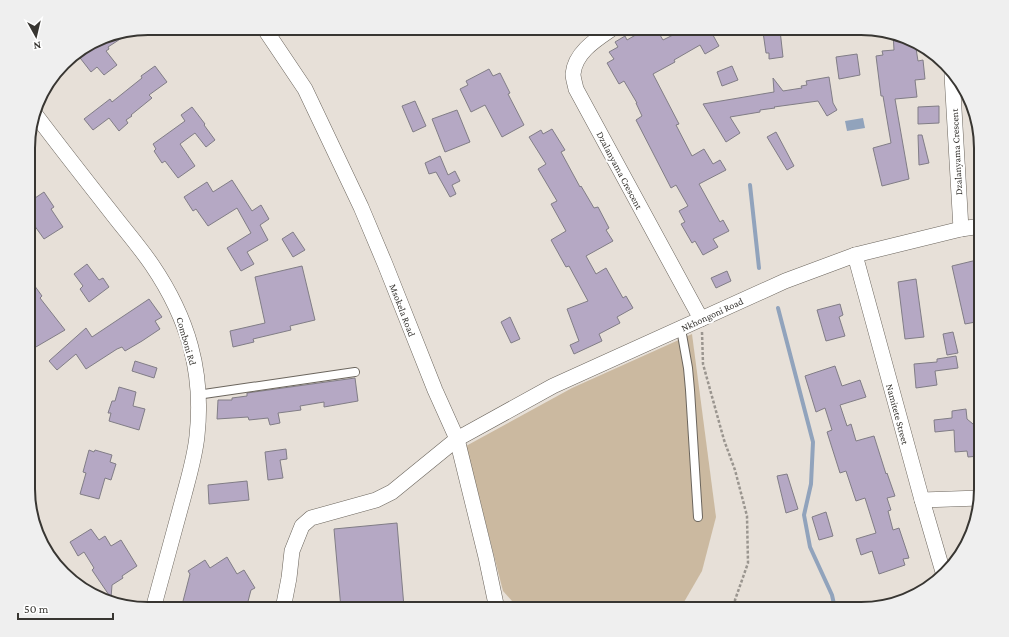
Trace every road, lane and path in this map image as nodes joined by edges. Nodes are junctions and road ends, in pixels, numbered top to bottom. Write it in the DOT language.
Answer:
graph roads {
  1 [pos="269,35"];
  2 [pos="603,35"];
  3 [pos="952,81"];
  4 [pos="39,119"];
  5 [pos="974,227"];
  6 [pos="961,229"];
  7 [pos="855,256"];
  8 [pos="701,319"];
  9 [pos="680,329"];
  10 [pos="355,372"];
  11 [pos="197,395"];
  12 [pos="457,439"];
  13 [pos="974,498"];
  14 [pos="922,500"];
  15 [pos="698,518"];
  16 [pos="942,568"];
  17 [pos="155,602"];
  18 [pos="284,602"];
  19 [pos="496,602"];
  20 [pos="735,602"];
  1 -- 12 [label="street, Msokela Road"];
  2 -- 8 [label="street, Dzalanyama Crescent"];
  3 -- 6 [label="street, Dzalanyama Crescent"];
  4 -- 11 [label="street, Comboni Rd"];
  5 -- 6 [label="street, Nkhongoni Road"];
  6 -- 7 [label="street, Nkhongoni Road"];
  7 -- 8 [label="street, Nkhongoni Road"];
  7 -- 14 [label="street, Namitete Street"];
  8 -- 9 [label="street, Nkhongoni Road"];
  8 -- 20 [label="path"];
  9 -- 12 [label="street, Nkhongoni Road"];
  9 -- 15 [label="lane"];
  10 -- 11 [label="lane"];
  11 -- 17 [label="street, Comboni Rd"];
  12 -- 18 [label="street, Nkhongoni Road"];
  12 -- 19 [label="street, Msokela Road"];
  13 -- 14 [label="street"];
  14 -- 16 [label="street, Namitete Street"];
}
